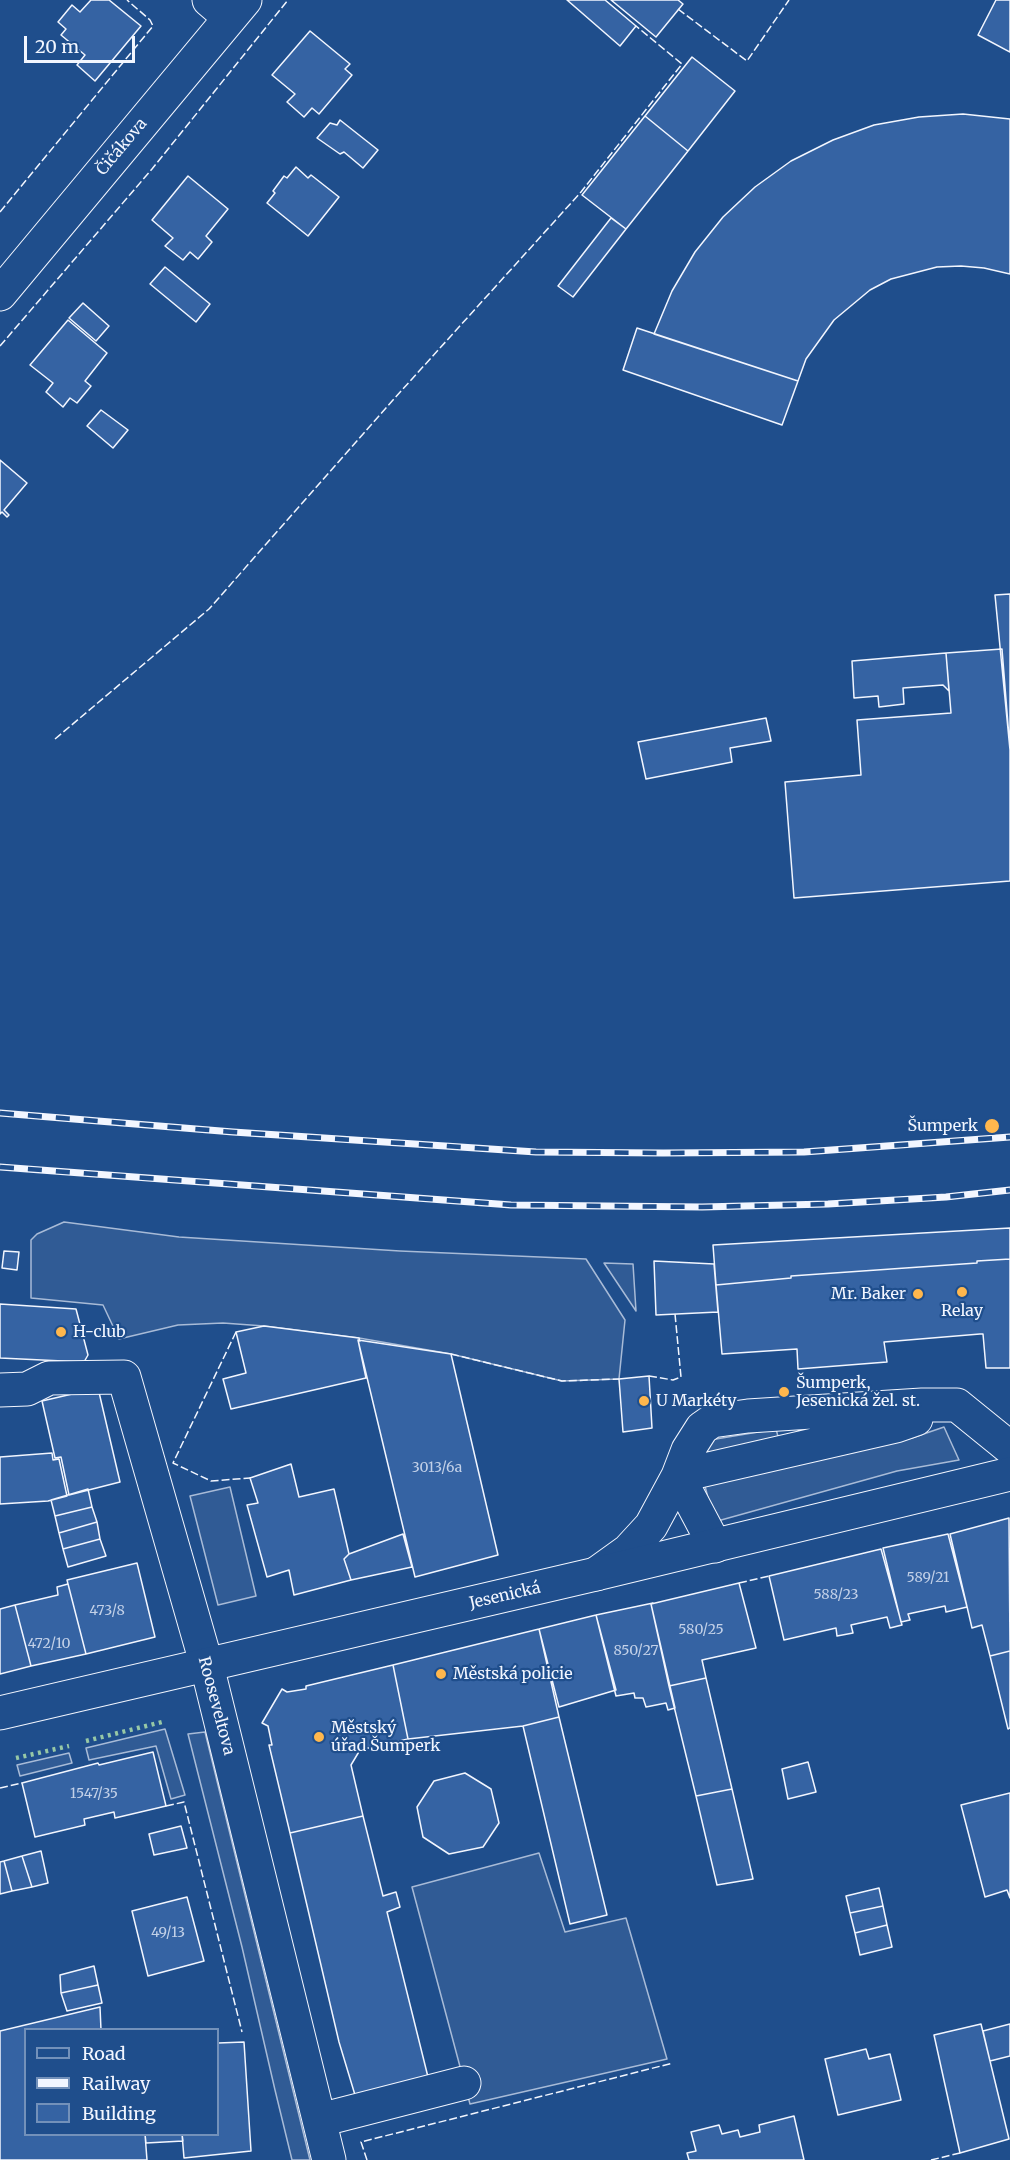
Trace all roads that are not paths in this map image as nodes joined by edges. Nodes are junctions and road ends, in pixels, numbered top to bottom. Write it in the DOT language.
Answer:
graph roads {
  1 [pos="228,6"];
  2 [pos="0,294"];
  3 [pos="9,1393"];
  4 [pos="957,1405"];
  5 [pos="1010,1448"];
  6 [pos="1010,1474"];
  7 [pos="678,1476"];
  8 [pos="715,1546"];
  9 [pos="596,1574"];
  10 [pos="207,1666"];
  11 [pos="0,1713"];
  12 [pos="464,2083"];
  13 [pos="320,2120"];
  14 [pos="329,2160"];
  1 -- 2 [label="street, Čičákova"];
  3 -- 10 [label="street, Rooseveltova"];
  4 -- 5 [label="street"];
  4 -- 7 [label="street"];
  4 -- 7 [label="street"];
  6 -- 8 [label="street, Jesenická"];
  7 -- 8 [label="street"];
  7 -- 9 [label="street"];
  8 -- 9 [label="street, Jesenická"];
  9 -- 10 [label="street, Jesenická"];
  10 -- 11 [label="street, Jesenická"];
  10 -- 13 [label="street, Rooseveltova"];
  12 -- 13 [label="street"];
  13 -- 14 [label="street, Rooseveltova"];
}
